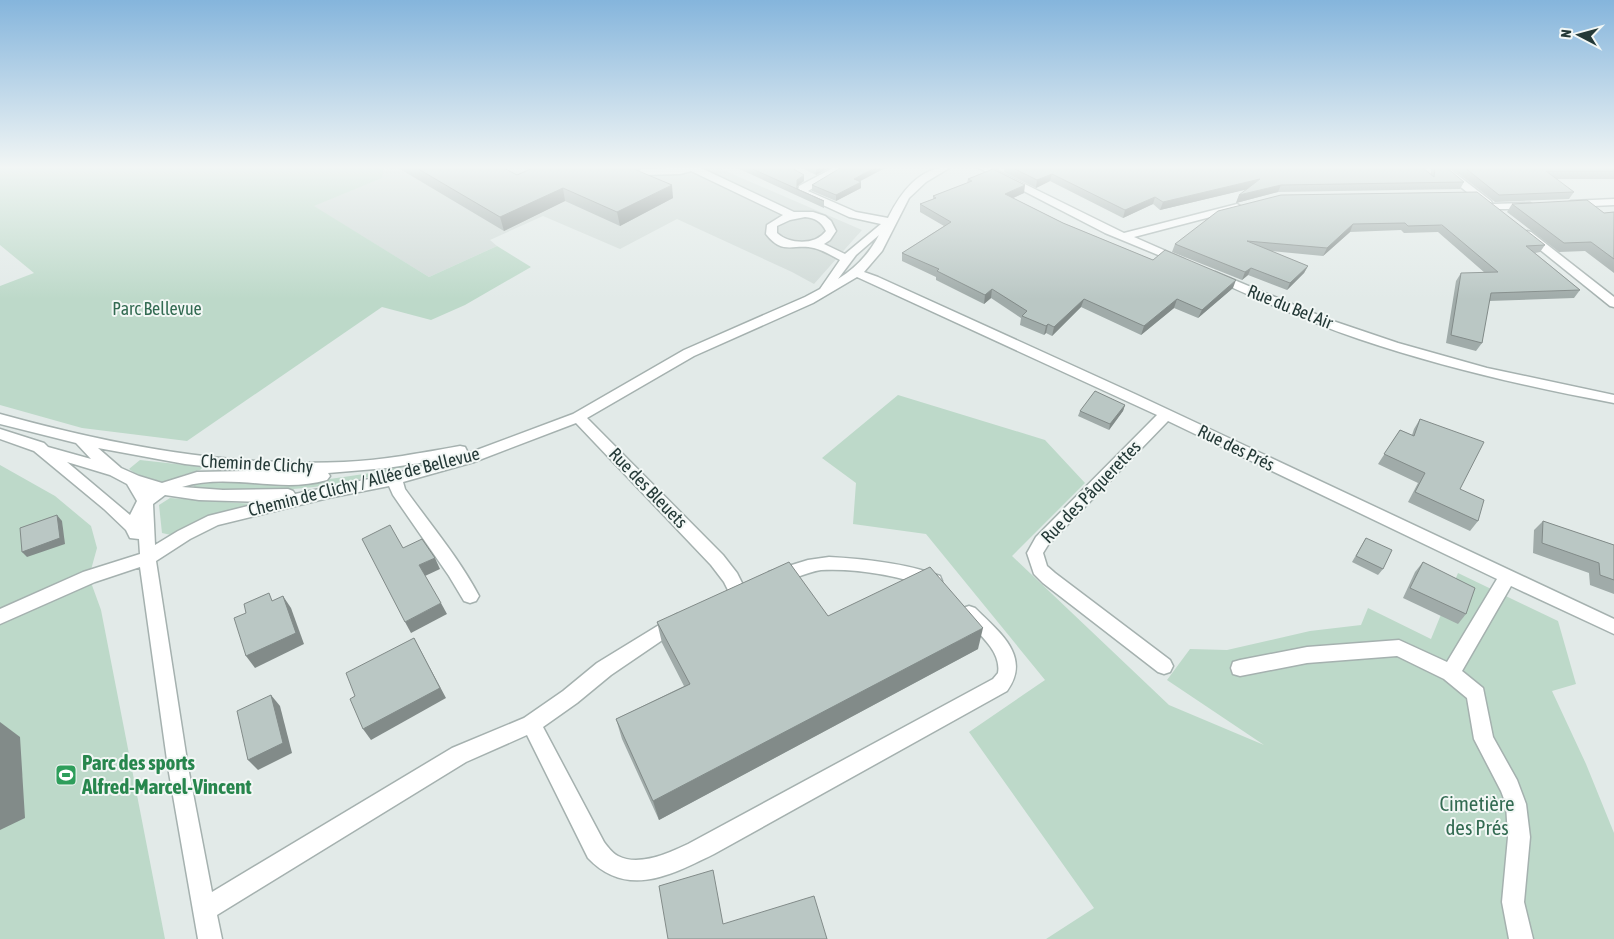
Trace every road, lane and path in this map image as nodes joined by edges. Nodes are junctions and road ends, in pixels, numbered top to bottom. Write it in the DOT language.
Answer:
graph roads {
  1 [pos="783,211"];
  2 [pos="844,211"];
  3 [pos="897,211"];
  4 [pos="1070,211"];
  5 [pos="1223,211"];
  6 [pos="1497,211"];
  7 [pos="792,215"];
  8 [pos="1504,217"];
  9 [pos="890,222"];
  10 [pos="1519,228"];
  11 [pos="1123,237"];
  12 [pos="814,244"];
  13 [pos="846,258"];
  14 [pos="856,274"];
  15 [pos="824,292"];
  16 [pos="1614,303"];
  17 [pos="1614,399"];
  18 [pos="1166,414"];
  19 [pos="0,418"];
  20 [pos="578,418"];
  21 [pos="0,434"];
  22 [pos="522,439"];
  23 [pos="81,440"];
  24 [pos="39,448"];
  25 [pos="406,460"];
  26 [pos="114,471"];
  27 [pos="394,479"];
  28 [pos="134,482"];
  29 [pos="160,490"];
  30 [pos="328,492"];
  31 [pos="145,501"];
  32 [pos="133,527"];
  33 [pos="148,558"];
  34 [pos="1507,577"];
  35 [pos="470,596"];
  36 [pos="694,612"];
  37 [pos="0,617"];
  38 [pos="1614,626"];
  39 [pos="1164,666"];
  40 [pos="1240,668"];
  41 [pos="1451,674"];
  42 [pos="531,724"];
  43 [pos="204,910"];
  44 [pos="210,939"];
  45 [pos="1521,939"];
  1 -- 7 [label="street"];
  2 -- 9 [label="street"];
  3 -- 9 [label="street, Chemin de Clichy / Allée de Bellevue"];
  4 -- 11 [label="street, Rue du Bel Air"];
  5 -- 11 [label="street"];
  6 -- 8 [label="street"];
  7 -- 12 [label="street"];
  7 -- 12 [label="street"];
  9 -- 13 [label="street"];
  9 -- 14 [label="street, Chemin de Clichy / Allée de Bellevue"];
  10 -- 16 [label="street"];
  11 -- 17 [label="street, Rue du Bel Air"];
  12 -- 13 [label="street"];
  13 -- 15 [label="street"];
  14 -- 15 [label="street, Chemin de Clichy / Allée de Bellevue"];
  14 -- 18 [label="street, Rue des Prés"];
  15 -- 20 [label="street, Chemin de Clichy / Allée de Bellevue"];
  18 -- 34 [label="street, Rue des Prés"];
  18 -- 39 [label="street, Rue des Pâquerettes"];
  19 -- 23 [label="street, Chemin de Clichy"];
  20 -- 22 [label="street, Chemin de Clichy / Allée de Bellevue"];
  20 -- 42 [label="street, Rue des Bleuets"];
  21 -- 24 [label="street"];
  22 -- 25 [label="street, Chemin de Clichy"];
  22 -- 27 [label="street, Chemin de Clichy / Allée de Bellevue"];
  23 -- 25 [label="street, Chemin de Clichy"];
  23 -- 26 [label="street"];
  24 -- 26 [label="street"];
  24 -- 32 [label="street"];
  25 -- 29 [label="street"];
  26 -- 28 [label="street, Chemin de Clichy"];
  27 -- 30 [label="street, Chemin de Clichy / Allée de Bellevue"];
  27 -- 35 [label="street"];
  28 -- 29 [label="street, Chemin de Clichy"];
  28 -- 31 [label="street"];
  29 -- 30 [label="street, Chemin de Clichy"];
  29 -- 31 [label="street"];
  30 -- 33 [label="street, Chemin de Clichy / Allée de Bellevue"];
  31 -- 32 [label="street"];
  31 -- 33 [label="street"];
  32 -- 33 [label="street"];
  33 -- 37 [label="street, Chemin de Clichy / Allée de Bellevue"];
  33 -- 43 [label="street"];
  34 -- 38 [label="street, Rue des Prés"];
  34 -- 41 [label="street"];
  36 -- 42 [label="street"];
  40 -- 41 [label="street"];
  41 -- 45 [label="street"];
  42 -- 43 [label="street"];
  43 -- 44 [label="street"];
}
